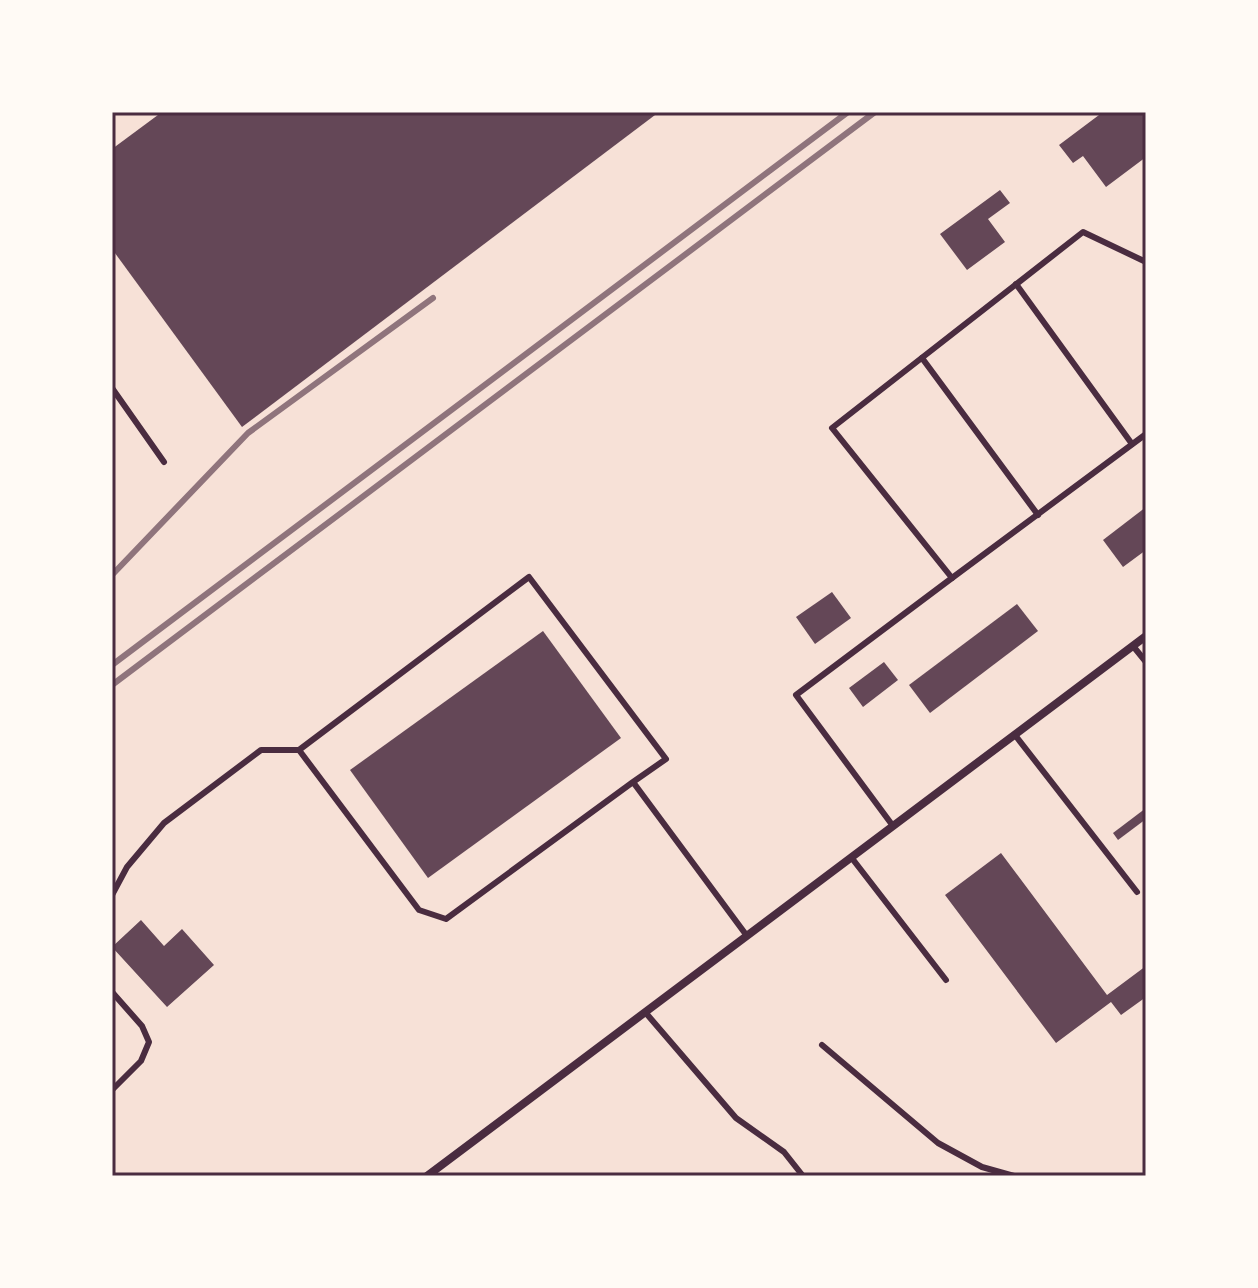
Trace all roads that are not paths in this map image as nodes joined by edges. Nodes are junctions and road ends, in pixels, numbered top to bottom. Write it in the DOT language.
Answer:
graph roads {
  1 [pos="1146,262"];
  2 [pos="1016,284"];
  3 [pos="922,358"];
  4 [pos="112,388"];
  5 [pos="1146,434"];
  6 [pos="1132,444"];
  7 [pos="164,462"];
  8 [pos="1038,515"];
  9 [pos="952,578"];
  10 [pos="1146,636"];
  11 [pos="1133,646"];
  12 [pos="1146,662"];
  13 [pos="1015,735"];
  14 [pos="299,750"];
  15 [pos="633,782"];
  16 [pos="893,826"];
  17 [pos="851,857"];
  18 [pos="1137,892"];
  19 [pos="112,895"];
  20 [pos="747,936"];
  21 [pos="946,980"];
  22 [pos="112,992"];
  23 [pos="645,1012"];
  24 [pos="822,1045"];
  25 [pos="112,1090"];
  26 [pos="429,1175"];
  27 [pos="803,1176"];
  28 [pos="1014,1176"];
  1 -- 2 [label="lane"];
  2 -- 3 [label="lane"];
  2 -- 6 [label="lane"];
  3 -- 8 [label="lane"];
  3 -- 9 [label="lane"];
  4 -- 7 [label="lane"];
  5 -- 6 [label="lane"];
  6 -- 8 [label="lane"];
  8 -- 9 [label="lane"];
  9 -- 16 [label="lane"];
  10 -- 11 [label="street"];
  11 -- 12 [label="lane"];
  11 -- 13 [label="street"];
  13 -- 16 [label="street"];
  13 -- 18 [label="lane"];
  14 -- 15 [label="lane"];
  14 -- 15 [label="lane"];
  14 -- 19 [label="lane"];
  15 -- 20 [label="lane"];
  16 -- 17 [label="street"];
  17 -- 20 [label="street"];
  17 -- 21 [label="lane"];
  20 -- 23 [label="street"];
  22 -- 25 [label="lane"];
  23 -- 26 [label="street"];
  23 -- 27 [label="lane"];
  24 -- 28 [label="lane"];
}
